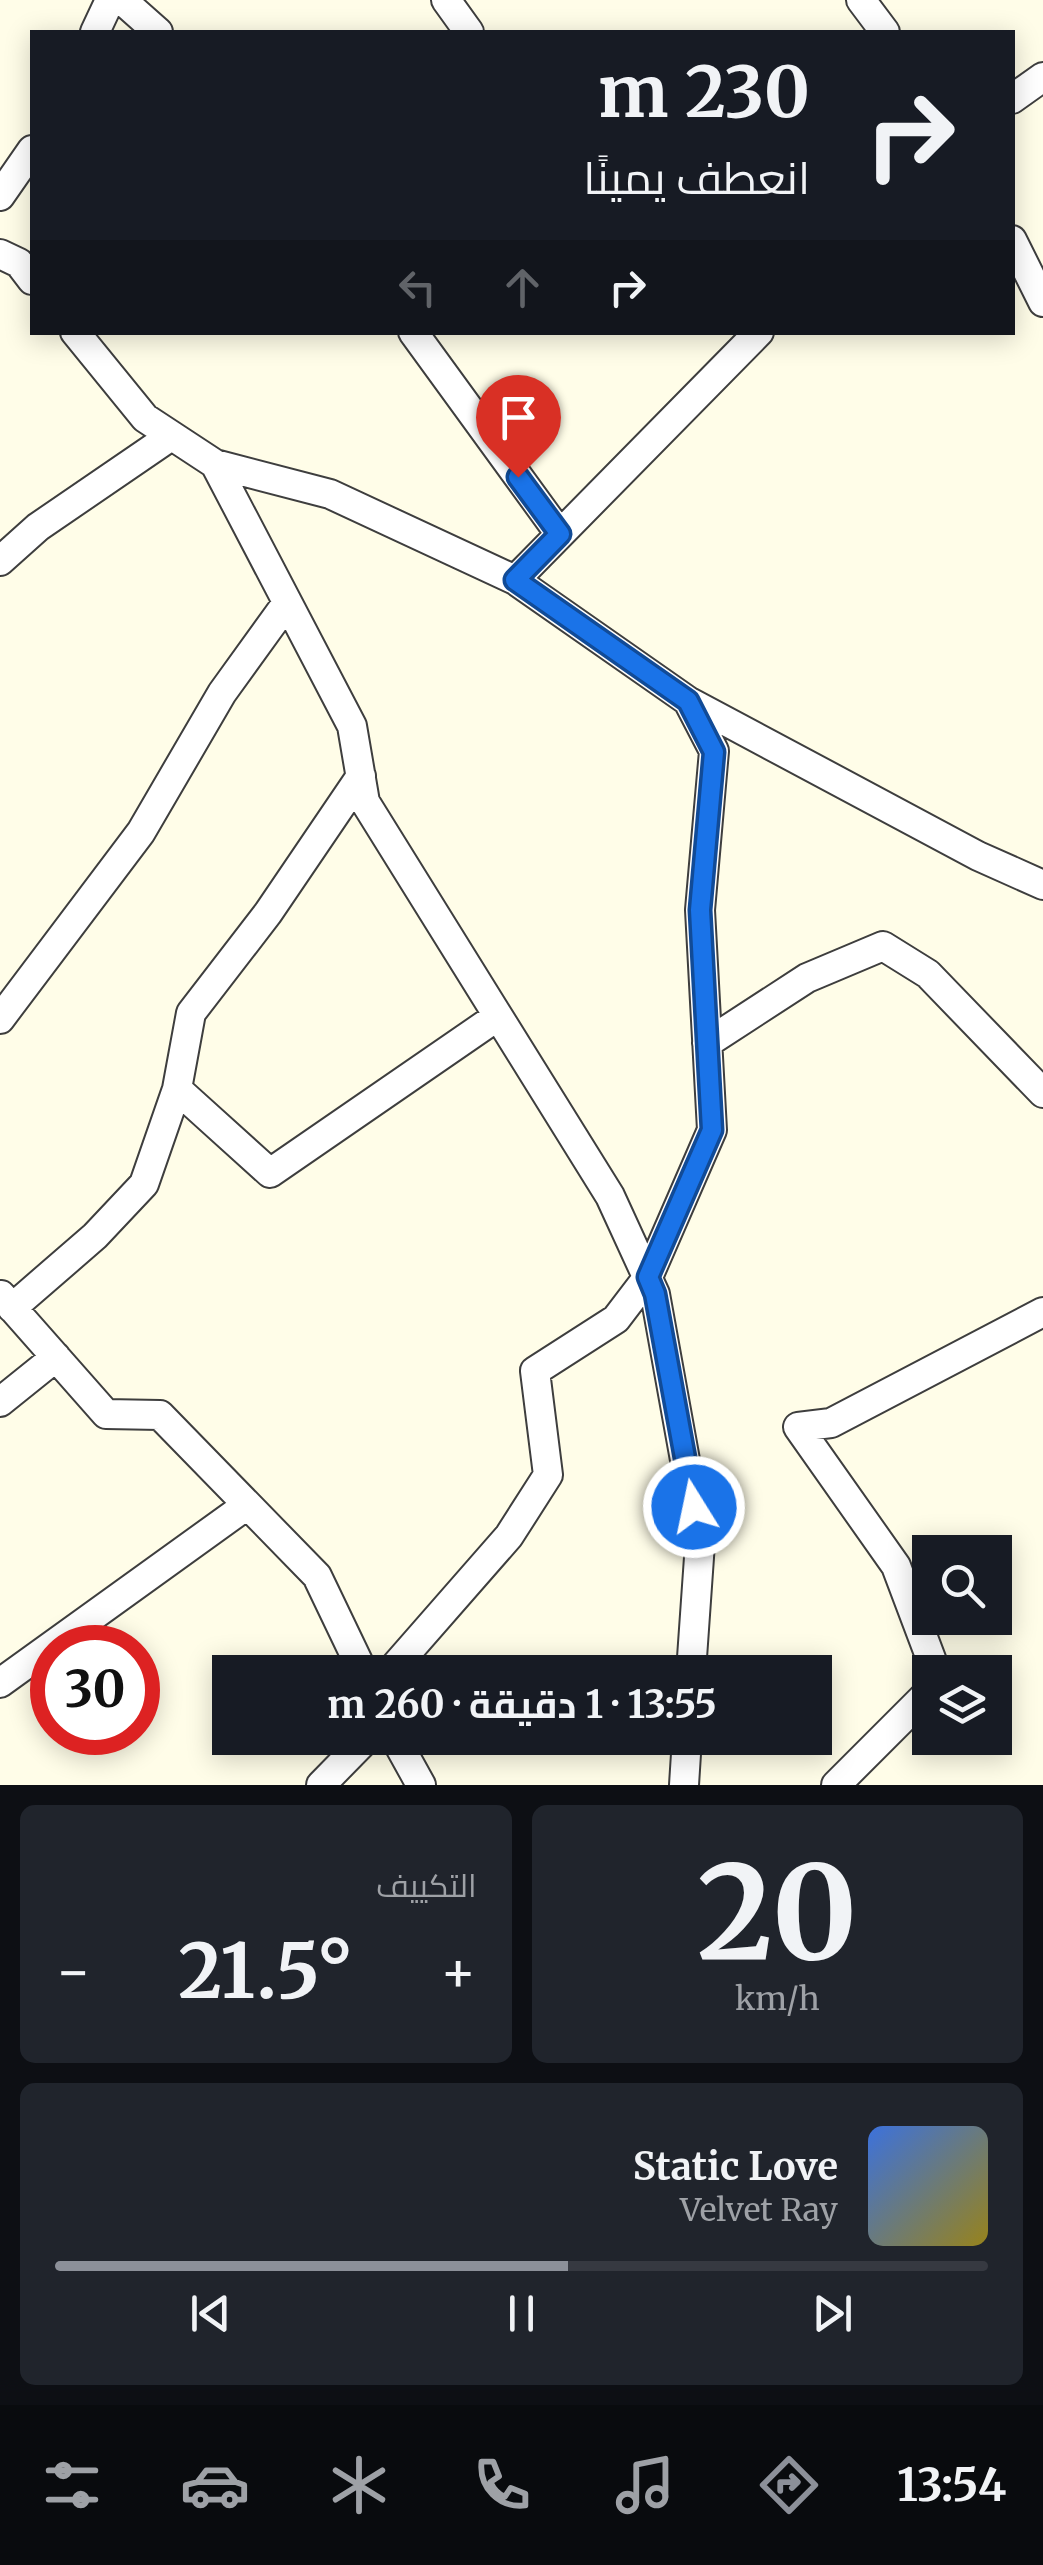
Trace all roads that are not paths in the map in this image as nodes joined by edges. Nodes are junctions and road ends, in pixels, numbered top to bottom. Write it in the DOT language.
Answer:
graph roads {
  1 [pos="110,0"];
  2 [pos="122,0"];
  3 [pos="446,0"];
  4 [pos="862,0"];
  5 [pos="96,30"];
  6 [pos="156,30"];
  7 [pos="468,30"];
  8 [pos="883,30"];
  9 [pos="1043,77"];
  10 [pos="1015,97"];
  11 [pos="30,153"];
  12 [pos="0,196"];
  13 [pos="1015,246"];
  14 [pos="0,254"];
  15 [pos="30,278"];
  16 [pos="1043,302"];
  17 [pos="77,335"];
  18 [pos="415,335"];
  19 [pos="741,338"];
  20 [pos="171,436"];
  21 [pos="214,464"];
  22 [pos="560,534"];
  23 [pos="0,561"];
  24 [pos="515,580"];
  25 [pos="287,603"];
  26 [pos="688,701"];
  27 [pos="361,776"];
  28 [pos="1043,885"];
  29 [pos="498,1016"];
  30 [pos="0,1019"];
  31 [pos="707,1042"];
  32 [pos="177,1089"];
  33 [pos="1043,1092"];
  34 [pos="648,1277"];
  35 [pos="6,1301"];
  36 [pos="1043,1312"];
  37 [pos="56,1357"];
  38 [pos="0,1402"];
  39 [pos="247,1505"];
  40 [pos="356,1655"];
  41 [pos="405,1655"];
  42 [pos="692,1655"];
  43 [pos="930,1655"];
  44 [pos="0,1684"];
  45 [pos="912,1709"];
  46 [pos="350,1755"];
  47 [pos="404,1755"];
  48 [pos="686,1755"];
  49 [pos="321,1785"];
  50 [pos="421,1785"];
  51 [pos="684,1785"];
  52 [pos="836,1785"];
  1 -- 5 [label="street"];
  2 -- 6 [label="street"];
  3 -- 7 [label="street"];
  4 -- 8 [label="street"];
  9 -- 10 [label="street"];
  11 -- 12 [label="street"];
  13 -- 16 [label="street"];
  14 -- 15 [label="street"];
  17 -- 20 [label="street"];
  18 -- 22 [label="street"];
  19 -- 22 [label="street"];
  20 -- 21 [label="street"];
  20 -- 23 [label="street"];
  21 -- 24 [label="street"];
  21 -- 25 [label="street"];
  22 -- 24 [label="street"];
  24 -- 26 [label="street"];
  25 -- 27 [label="street"];
  25 -- 30 [label="street"];
  26 -- 28 [label="street"];
  26 -- 31 [label="street"];
  27 -- 29 [label="street"];
  27 -- 32 [label="street"];
  29 -- 32 [label="street"];
  29 -- 34 [label="street"];
  31 -- 33 [label="street"];
  31 -- 34 [label="street"];
  32 -- 35 [label="street"];
  34 -- 41 [label="street"];
  34 -- 42 [label="street"];
  35 -- 37 [label="street"];
  36 -- 43 [label="street"];
  37 -- 38 [label="street"];
  37 -- 39 [label="street"];
  39 -- 40 [label="street"];
  39 -- 44 [label="street"];
  45 -- 52 [label="street"];
  46 -- 49 [label="street"];
  47 -- 50 [label="street"];
  48 -- 51 [label="street"];
}
